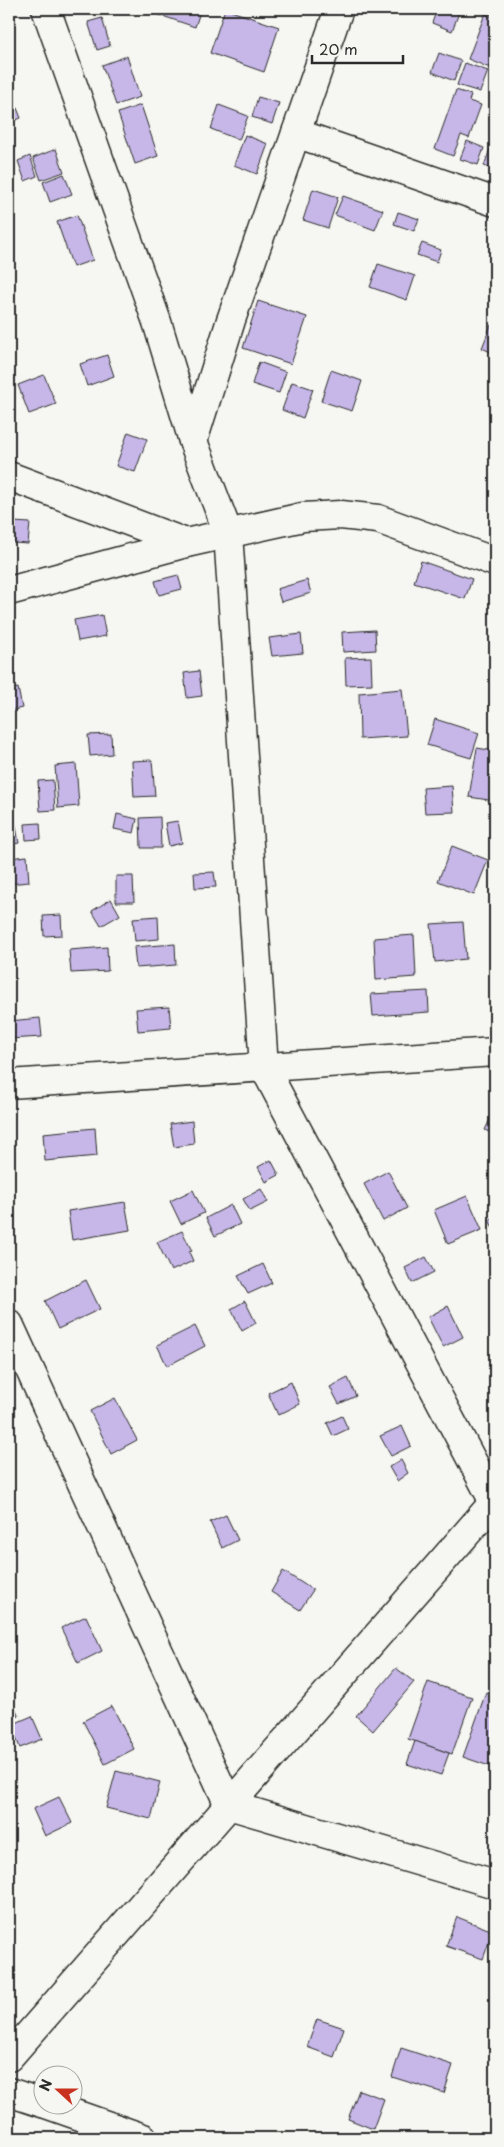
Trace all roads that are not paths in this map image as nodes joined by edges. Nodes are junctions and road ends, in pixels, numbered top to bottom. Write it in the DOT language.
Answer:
graph roads {
  1 [pos="46,9"];
  2 [pos="339,9"];
  3 [pos="296,133"];
  4 [pos="495,202"];
  5 [pos="193,441"];
  6 [pos="9,476"];
  7 [pos="228,533"];
  8 [pos="186,543"];
  9 [pos="495,562"];
  10 [pos="9,591"];
  11 [pos="495,1052"];
  12 [pos="264,1067"];
  13 [pos="9,1084"];
  14 [pos="9,1324"];
  15 [pos="495,1503"];
  16 [pos="229,1805"];
  17 [pos="495,1884"];
  18 [pos="9,2057"];
  19 [pos="9,2092"];
  20 [pos="32,2100"];
  21 [pos="73,2114"];
  22 [pos="143,2138"];
  1 -- 5 [label="street"];
  2 -- 3 [label="street"];
  3 -- 4 [label="street"];
  3 -- 5 [label="street"];
  5 -- 7 [label="street"];
  6 -- 8 [label="street"];
  7 -- 8 [label="street"];
  7 -- 9 [label="street"];
  7 -- 12 [label="street"];
  8 -- 10 [label="street"];
  11 -- 12 [label="street"];
  12 -- 13 [label="street"];
  12 -- 15 [label="street"];
  14 -- 16 [label="street"];
  15 -- 16 [label="street"];
  16 -- 17 [label="street"];
  16 -- 18 [label="street"];
  19 -- 20 [label="street"];
  21 -- 22 [label="street"];
}
